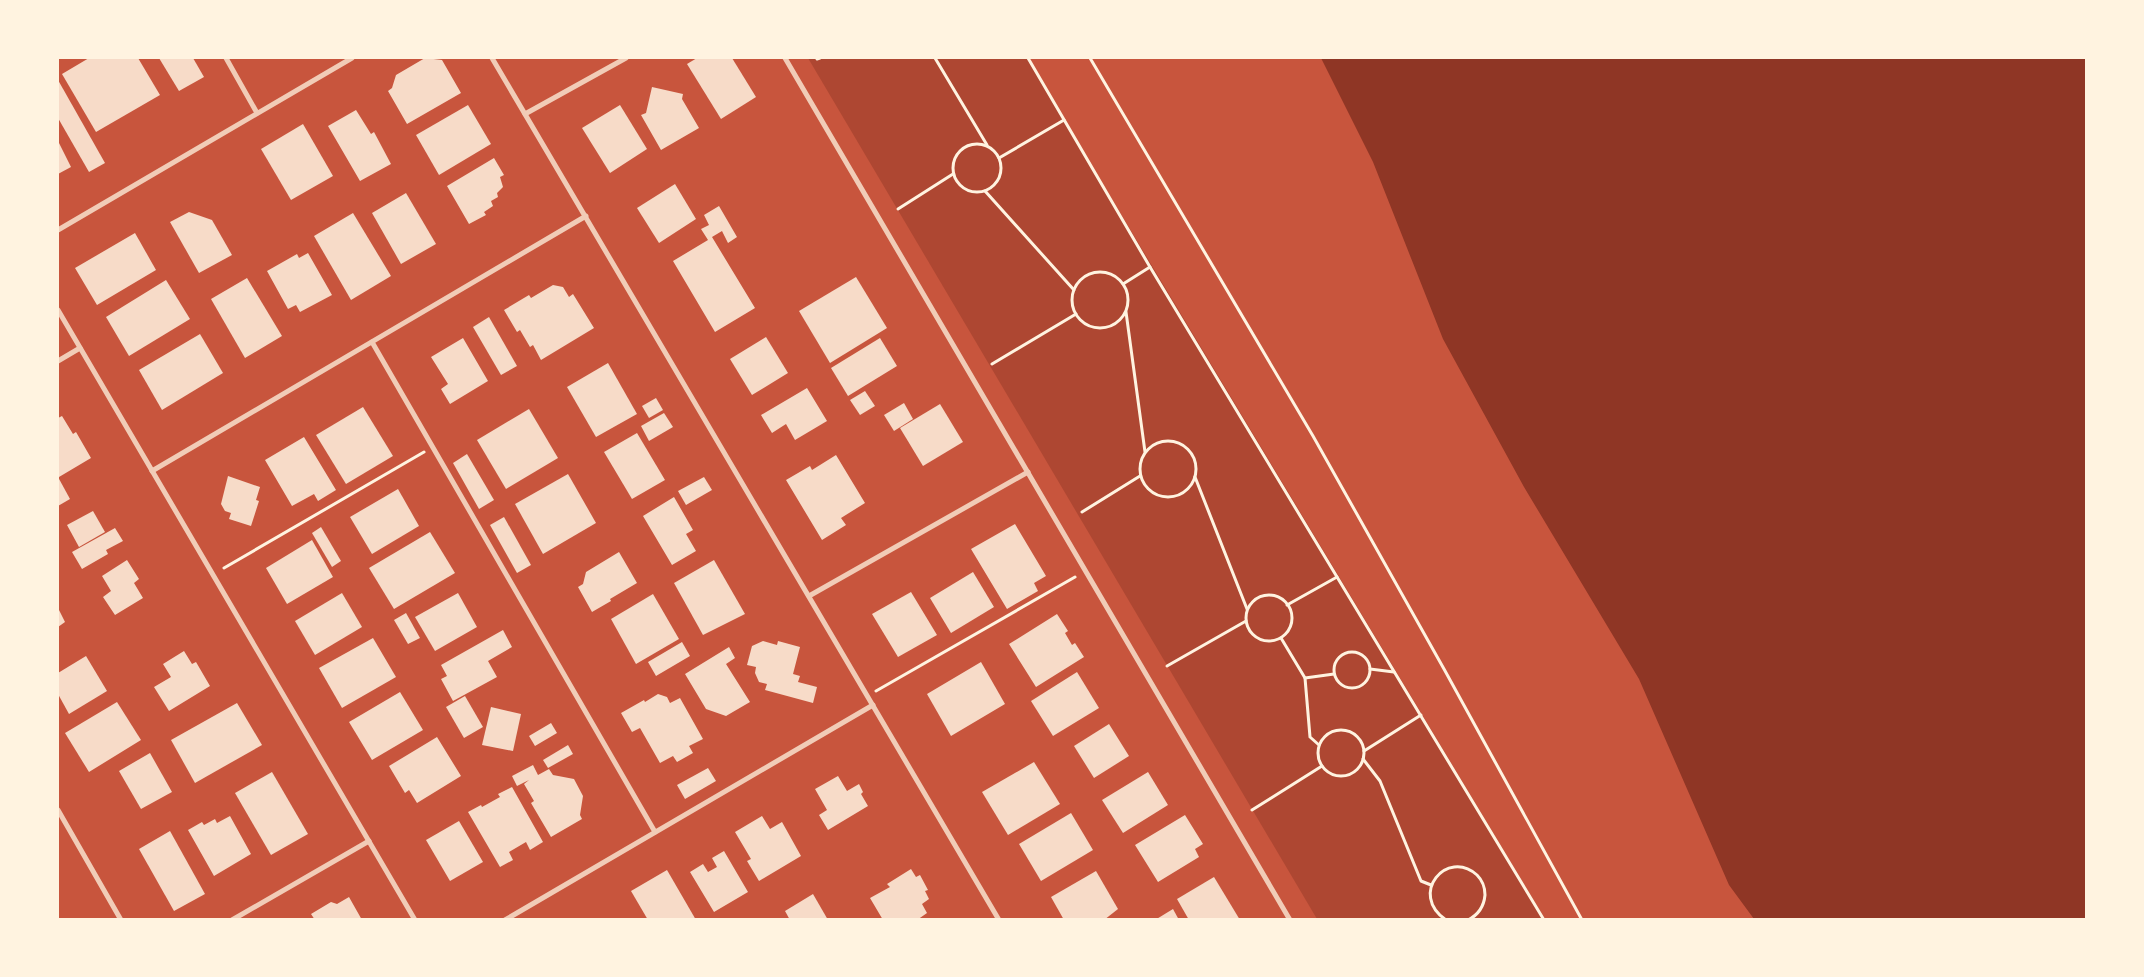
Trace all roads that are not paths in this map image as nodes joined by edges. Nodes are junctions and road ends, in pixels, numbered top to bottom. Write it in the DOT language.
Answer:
graph roads {
  1 [pos="226,58"];
  2 [pos="352,58"];
  3 [pos="492,58"];
  4 [pos="626,58"];
  5 [pos="785,58"];
  6 [pos="257,113"];
  7 [pos="526,114"];
  8 [pos="586,216"];
  9 [pos="58,230"];
  10 [pos="58,310"];
  11 [pos="372,342"];
  12 [pos="80,348"];
  13 [pos="58,360"];
  14 [pos="152,471"];
  15 [pos="1028,472"];
  16 [pos="809,596"];
  17 [pos="873,705"];
  18 [pos="58,810"];
  19 [pos="655,832"];
  20 [pos="369,841"];
  21 [pos="122,920"];
  22 [pos="232,920"];
  23 [pos="415,920"];
  24 [pos="505,920"];
  25 [pos="999,920"];
  26 [pos="1290,920"];
  1 -- 6 [label="street"];
  2 -- 6 [label="street"];
  3 -- 7 [label="street"];
  4 -- 7 [label="street"];
  5 -- 15 [label="street"];
  6 -- 9 [label="street"];
  7 -- 8 [label="street"];
  8 -- 11 [label="street"];
  8 -- 16 [label="street"];
  10 -- 12 [label="street"];
  11 -- 14 [label="street"];
  11 -- 19 [label="street"];
  12 -- 13 [label="street"];
  12 -- 14 [label="street"];
  14 -- 20 [label="street"];
  15 -- 16 [label="street"];
  15 -- 26 [label="street"];
  16 -- 17 [label="street"];
  17 -- 19 [label="street"];
  17 -- 25 [label="street"];
  18 -- 21 [label="street"];
  19 -- 24 [label="street"];
  20 -- 22 [label="street"];
  20 -- 23 [label="street"];
}
